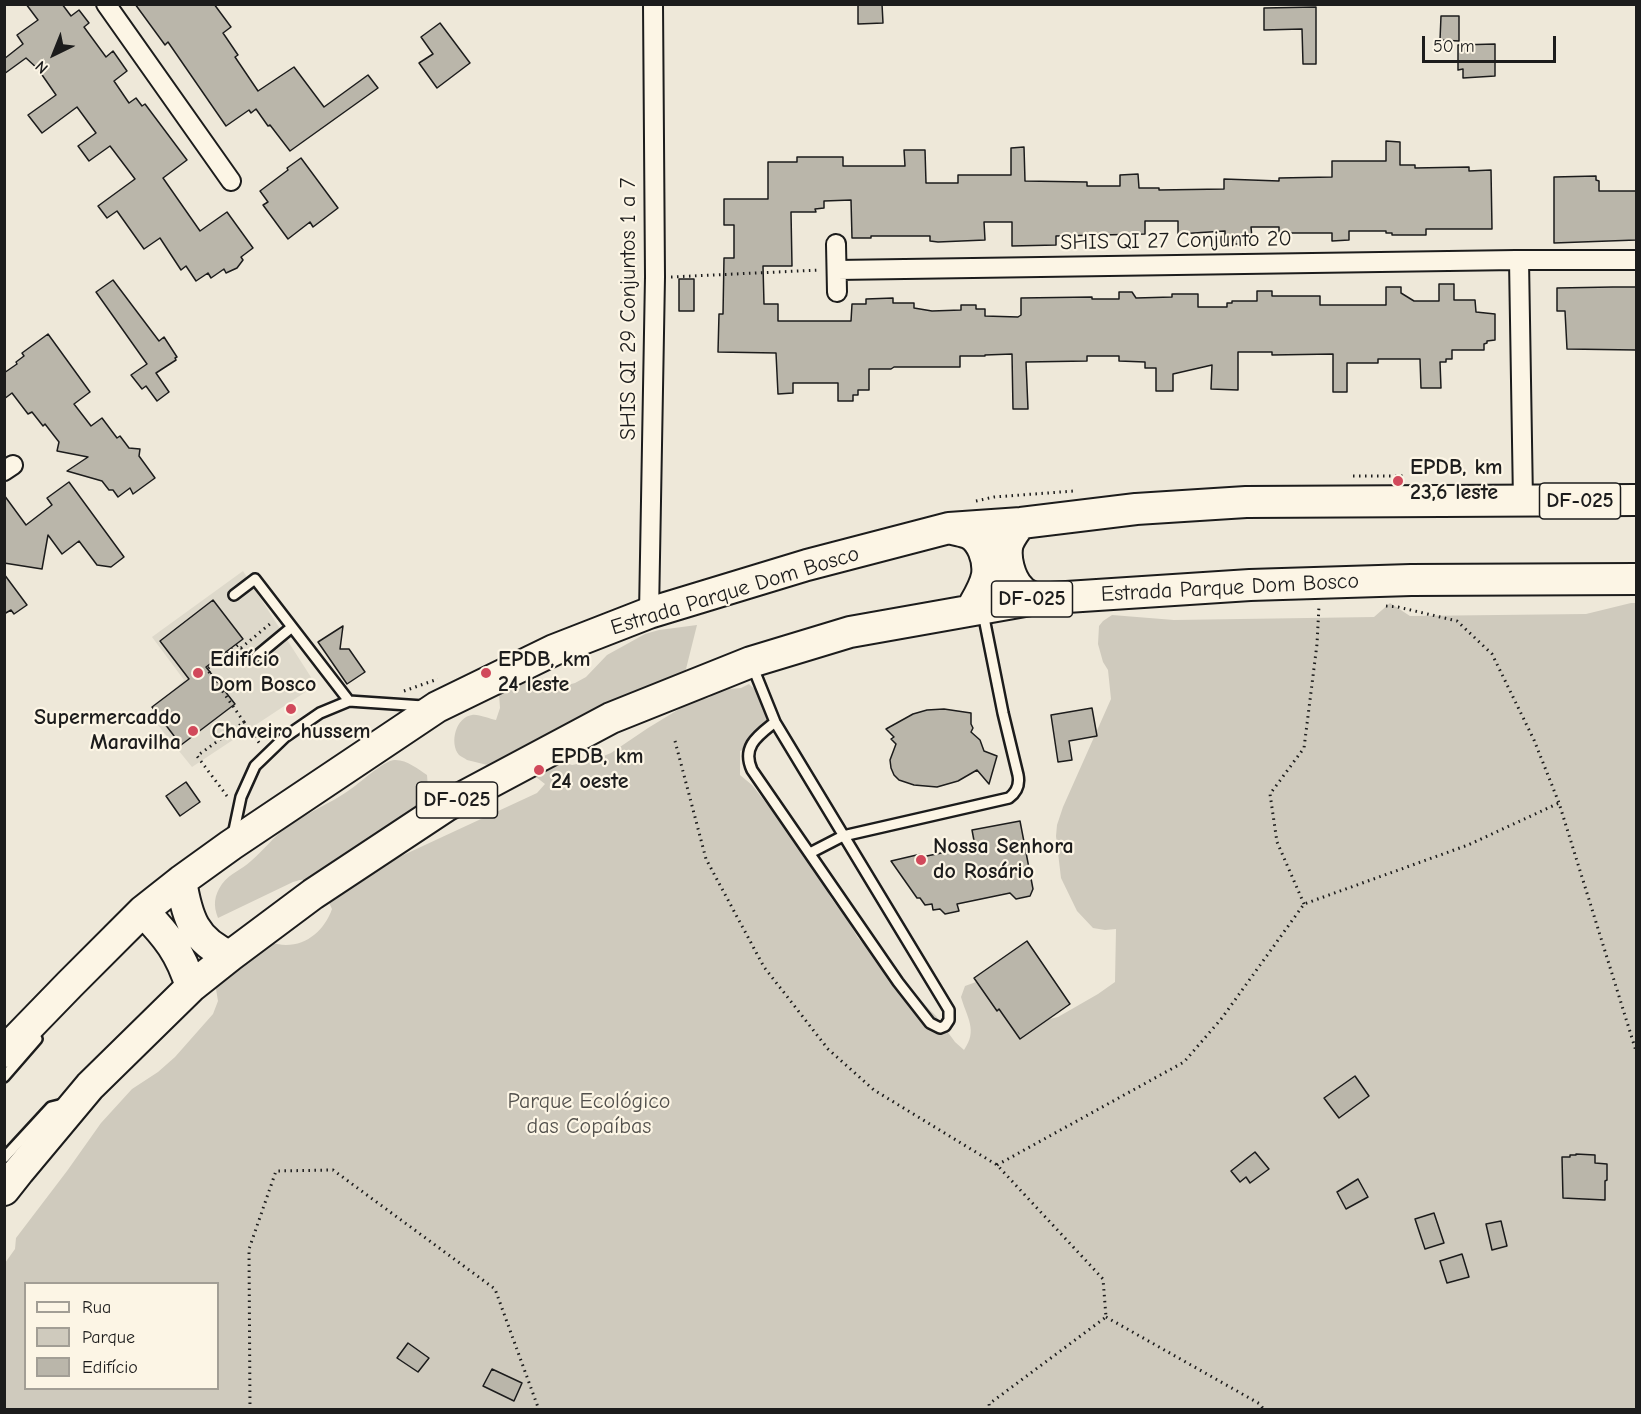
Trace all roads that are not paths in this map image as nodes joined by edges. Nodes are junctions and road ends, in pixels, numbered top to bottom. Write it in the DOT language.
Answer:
graph roads {
  1 [pos="106,4"];
  2 [pos="653,4"];
  3 [pos="231,181"];
  4 [pos="836,244"];
  5 [pos="1518,260"];
  6 [pos="1636,260"];
  7 [pos="837,270"];
  8 [pos="837,292"];
  9 [pos="1636,500"];
  10 [pos="1523,501"];
  11 [pos="1021,522"];
  12 [pos="949,528"];
  13 [pos="1636,579"];
  14 [pos="234,596"];
  15 [pos="1036,599"];
  16 [pos="976,608"];
  17 [pos="649,613"];
  18 [pos="292,627"];
  19 [pos="257,656"];
  20 [pos="751,662"];
  21 [pos="349,701"];
  22 [pos="437,707"];
  23 [pos="775,722"];
  24 [pos="843,836"];
  25 [pos="231,845"];
  26 [pos="810,854"];
  27 [pos="181,881"];
  28 [pos="143,911"];
  29 [pos="230,956"];
  30 [pos="70,984"];
  31 [pos="192,987"];
  32 [pos="60,1011"];
  33 [pos="46,1028"];
  34 [pos="4,1052"];
  35 [pos="4,1077"];
  36 [pos="79,1100"];
  37 [pos="4,1158"];
  38 [pos="4,1190"];
  1 -- 3 [label="street"];
  2 -- 17 [label="street, SHIS QI 29 Conjuntos 1 a 7"];
  4 -- 7 [label="street"];
  5 -- 6 [label="street, SHIS QI 27 Conjunto 20"];
  5 -- 7 [label="street, SHIS QI 27 Conjunto 20"];
  5 -- 10 [label="street"];
  7 -- 8 [label="street"];
  9 -- 10 [label="main road, Estrada Parque Dom Bosco / DF-025"];
  10 -- 11 [label="main road, Estrada Parque Dom Bosco / DF-025"];
  11 -- 12 [label="main road, Estrada Parque Dom Bosco / DF-025"];
  11 -- 15 [label="main road"];
  12 -- 16 [label="main road"];
  12 -- 17 [label="main road, Estrada Parque Dom Bosco / DF-025"];
  13 -- 15 [label="main road, Estrada Parque Dom Bosco / DF-025"];
  14 -- 18 [label="lane"];
  15 -- 16 [label="main road, Estrada Parque Dom Bosco / DF-025"];
  16 -- 20 [label="main road, Estrada Parque Dom Bosco / DF-025"];
  16 -- 24 [label="lane"];
  17 -- 22 [label="main road, Estrada Parque Dom Bosco / DF-025"];
  18 -- 19 [label="lane"];
  18 -- 21 [label="lane"];
  20 -- 23 [label="lane"];
  20 -- 29 [label="main road, Estrada Parque Dom Bosco / DF-025"];
  21 -- 22 [label="lane"];
  21 -- 25 [label="lane"];
  22 -- 25 [label="main road, Estrada Parque Dom Bosco / DF-025"];
  23 -- 24 [label="lane"];
  23 -- 26 [label="lane"];
  24 -- 26 [label="lane"];
  24 -- 26 [label="lane"];
  25 -- 27 [label="main road, Estrada Parque Dom Bosco / DF-025"];
  27 -- 28 [label="main road, Estrada Parque Dom Bosco / DF-025"];
  27 -- 29 [label="main road"];
  28 -- 30 [label="main road, Estrada Parque Dom Bosco / DF-025"];
  28 -- 31 [label="main road"];
  29 -- 31 [label="main road, Estrada Parque Dom Bosco / DF-025"];
  30 -- 32 [label="lane"];
  30 -- 34 [label="main road, Estrada Parque Dom Bosco / DF-025"];
  31 -- 36 [label="main road, Estrada Parque Dom Bosco / DF-025"];
  33 -- 35 [label="lane"];
  36 -- 37 [label="lane"];
  36 -- 38 [label="main road, Estrada Parque Dom Bosco / DF-025"];
}
